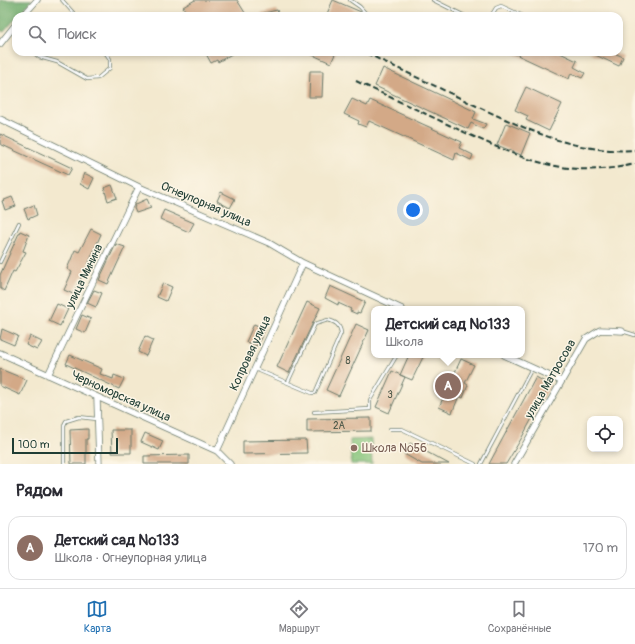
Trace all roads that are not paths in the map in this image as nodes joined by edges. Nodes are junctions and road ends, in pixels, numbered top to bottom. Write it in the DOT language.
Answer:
graph roads {
  1 [pos="36,0"];
  2 [pos="62,0"];
  3 [pos="350,0"];
  4 [pos="433,0"];
  5 [pos="26,12"];
  6 [pos="72,12"];
  7 [pos="364,12"];
  8 [pos="456,12"];
  9 [pos="494,12"];
  10 [pos="514,12"];
  11 [pos="11,30"];
  12 [pos="0,44"];
  13 [pos="38,56"];
  14 [pos="108,56"];
  15 [pos="0,119"];
  16 [pos="139,187"];
  17 [pos="19,223"];
  18 [pos="0,262"];
  19 [pos="303,263"];
  20 [pos="396,306"];
  21 [pos="622,331"];
  22 [pos="635,335"];
  23 [pos="0,353"];
  24 [pos="395,358"];
  25 [pos="511,358"];
  26 [pos="532,367"];
  27 [pos="255,369"];
  28 [pos="48,375"];
  29 [pos="561,380"];
  30 [pos="288,382"];
  31 [pos="97,398"];
  32 [pos="314,412"];
  33 [pos="98,419"];
  34 [pos="390,429"];
  35 [pos="217,451"];
  36 [pos="64,464"];
  37 [pos="98,464"];
  38 [pos="230,464"];
  39 [pos="475,464"];
  40 [pos="481,464"];
  41 [pos="514,464"];
  1 -- 5 [label="street"];
  2 -- 6 [label="lane"];
  3 -- 7 [label="lane"];
  4 -- 8 [label="lane"];
  9 -- 10 [label="lane"];
  11 -- 12 [label="street"];
  13 -- 14 [label="lane"];
  15 -- 16 [label="street, Огнеупорная улица"];
  16 -- 19 [label="street, Огнеупорная улица"];
  16 -- 28 [label="street, улица Минина"];
  17 -- 18 [label="lane"];
  19 -- 20 [label="street, Огнеупорная улица"];
  19 -- 27 [label="street, Копровая улица"];
  21 -- 22 [label="lane"];
  21 -- 29 [label="street, улица Матросова"];
  23 -- 28 [label="street, Черноморская улица"];
  24 -- 32 [label="lane"];
  25 -- 26 [label="street"];
  26 -- 29 [label="street"];
  26 -- 40 [label="lane"];
  27 -- 30 [label="lane"];
  27 -- 35 [label="street, Копровая улица"];
  28 -- 31 [label="street, Черноморская улица"];
  29 -- 41 [label="street, улица Матросова"];
  30 -- 30 [label="lane"];
  31 -- 33 [label="street"];
  31 -- 35 [label="street, Черноморская улица"];
  33 -- 36 [label="lane"];
  33 -- 37 [label="street"];
  34 -- 39 [label="lane"];
  35 -- 38 [label="street, Черноморская улица"];
}
